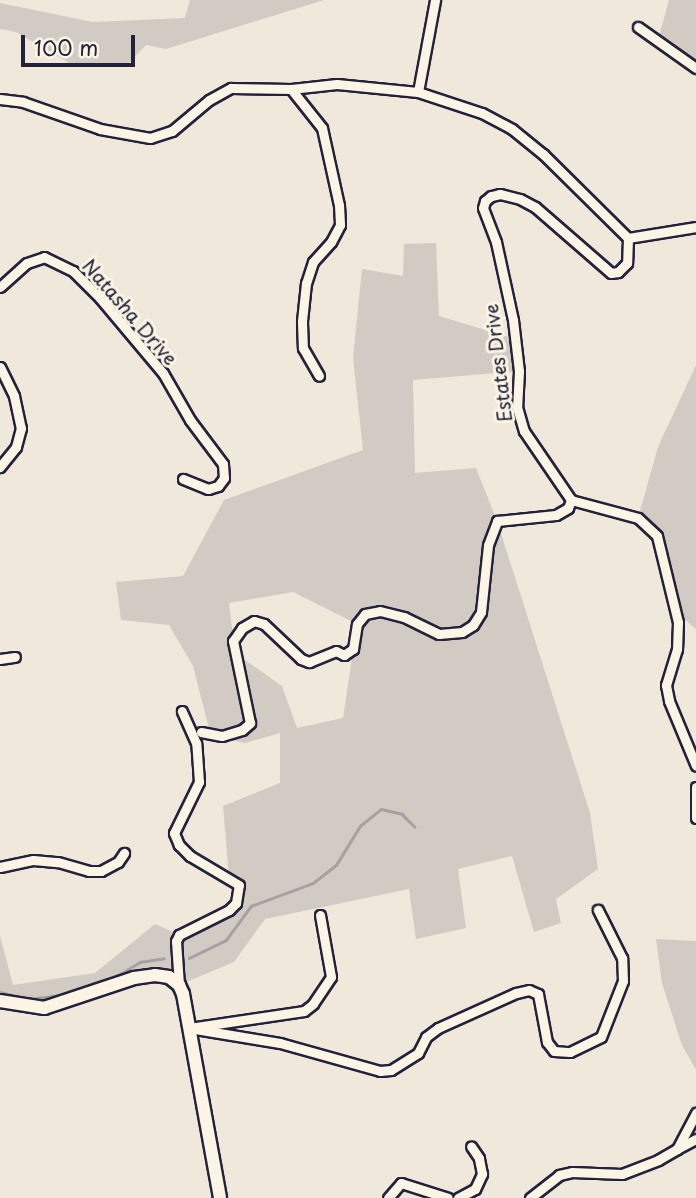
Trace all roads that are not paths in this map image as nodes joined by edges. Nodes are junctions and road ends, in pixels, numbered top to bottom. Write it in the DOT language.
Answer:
graph roads {
  1 [pos="435,0"];
  2 [pos="638,27"];
  3 [pos="696,68"];
  4 [pos="291,89"];
  5 [pos="418,92"];
  6 [pos="0,99"];
  7 [pos="696,227"];
  8 [pos="628,238"];
  9 [pos="0,287"];
  10 [pos="0,367"];
  11 [pos="319,376"];
  12 [pos="0,467"];
  13 [pos="183,480"];
  14 [pos="571,500"];
  15 [pos="15,657"];
  16 [pos="0,659"];
  17 [pos="182,711"];
  18 [pos="201,732"];
  19 [pos="696,766"];
  20 [pos="696,787"];
  21 [pos="696,818"];
  22 [pos="124,853"];
  23 [pos="0,867"];
  24 [pos="598,910"];
  25 [pos="320,915"];
  26 [pos="179,985"];
  27 [pos="0,1001"];
  28 [pos="190,1028"];
  29 [pos="696,1113"];
  30 [pos="696,1139"];
  31 [pos="471,1146"];
  32 [pos="677,1149"];
  33 [pos="220,1198"];
  34 [pos="388,1198"];
  35 [pos="448,1198"];
  36 [pos="458,1198"];
  37 [pos="530,1198"];
  1 -- 5 [label="street"];
  2 -- 3 [label="street"];
  4 -- 5 [label="street"];
  4 -- 6 [label="street"];
  4 -- 11 [label="street"];
  5 -- 8 [label="street"];
  7 -- 8 [label="street"];
  8 -- 14 [label="street, Estates Drive"];
  9 -- 13 [label="street, Natasha Drive"];
  10 -- 12 [label="street"];
  14 -- 18 [label="street"];
  14 -- 19 [label="street"];
  15 -- 16 [label="street"];
  17 -- 26 [label="street"];
  20 -- 21 [label="street"];
  22 -- 23 [label="street"];
  24 -- 28 [label="street"];
  25 -- 28 [label="street"];
  26 -- 27 [label="street"];
  26 -- 28 [label="street"];
  28 -- 33 [label="street"];
  29 -- 32 [label="street"];
  30 -- 32 [label="street"];
  31 -- 36 [label="street"];
  32 -- 37 [label="street"];
  34 -- 35 [label="street"];
}
